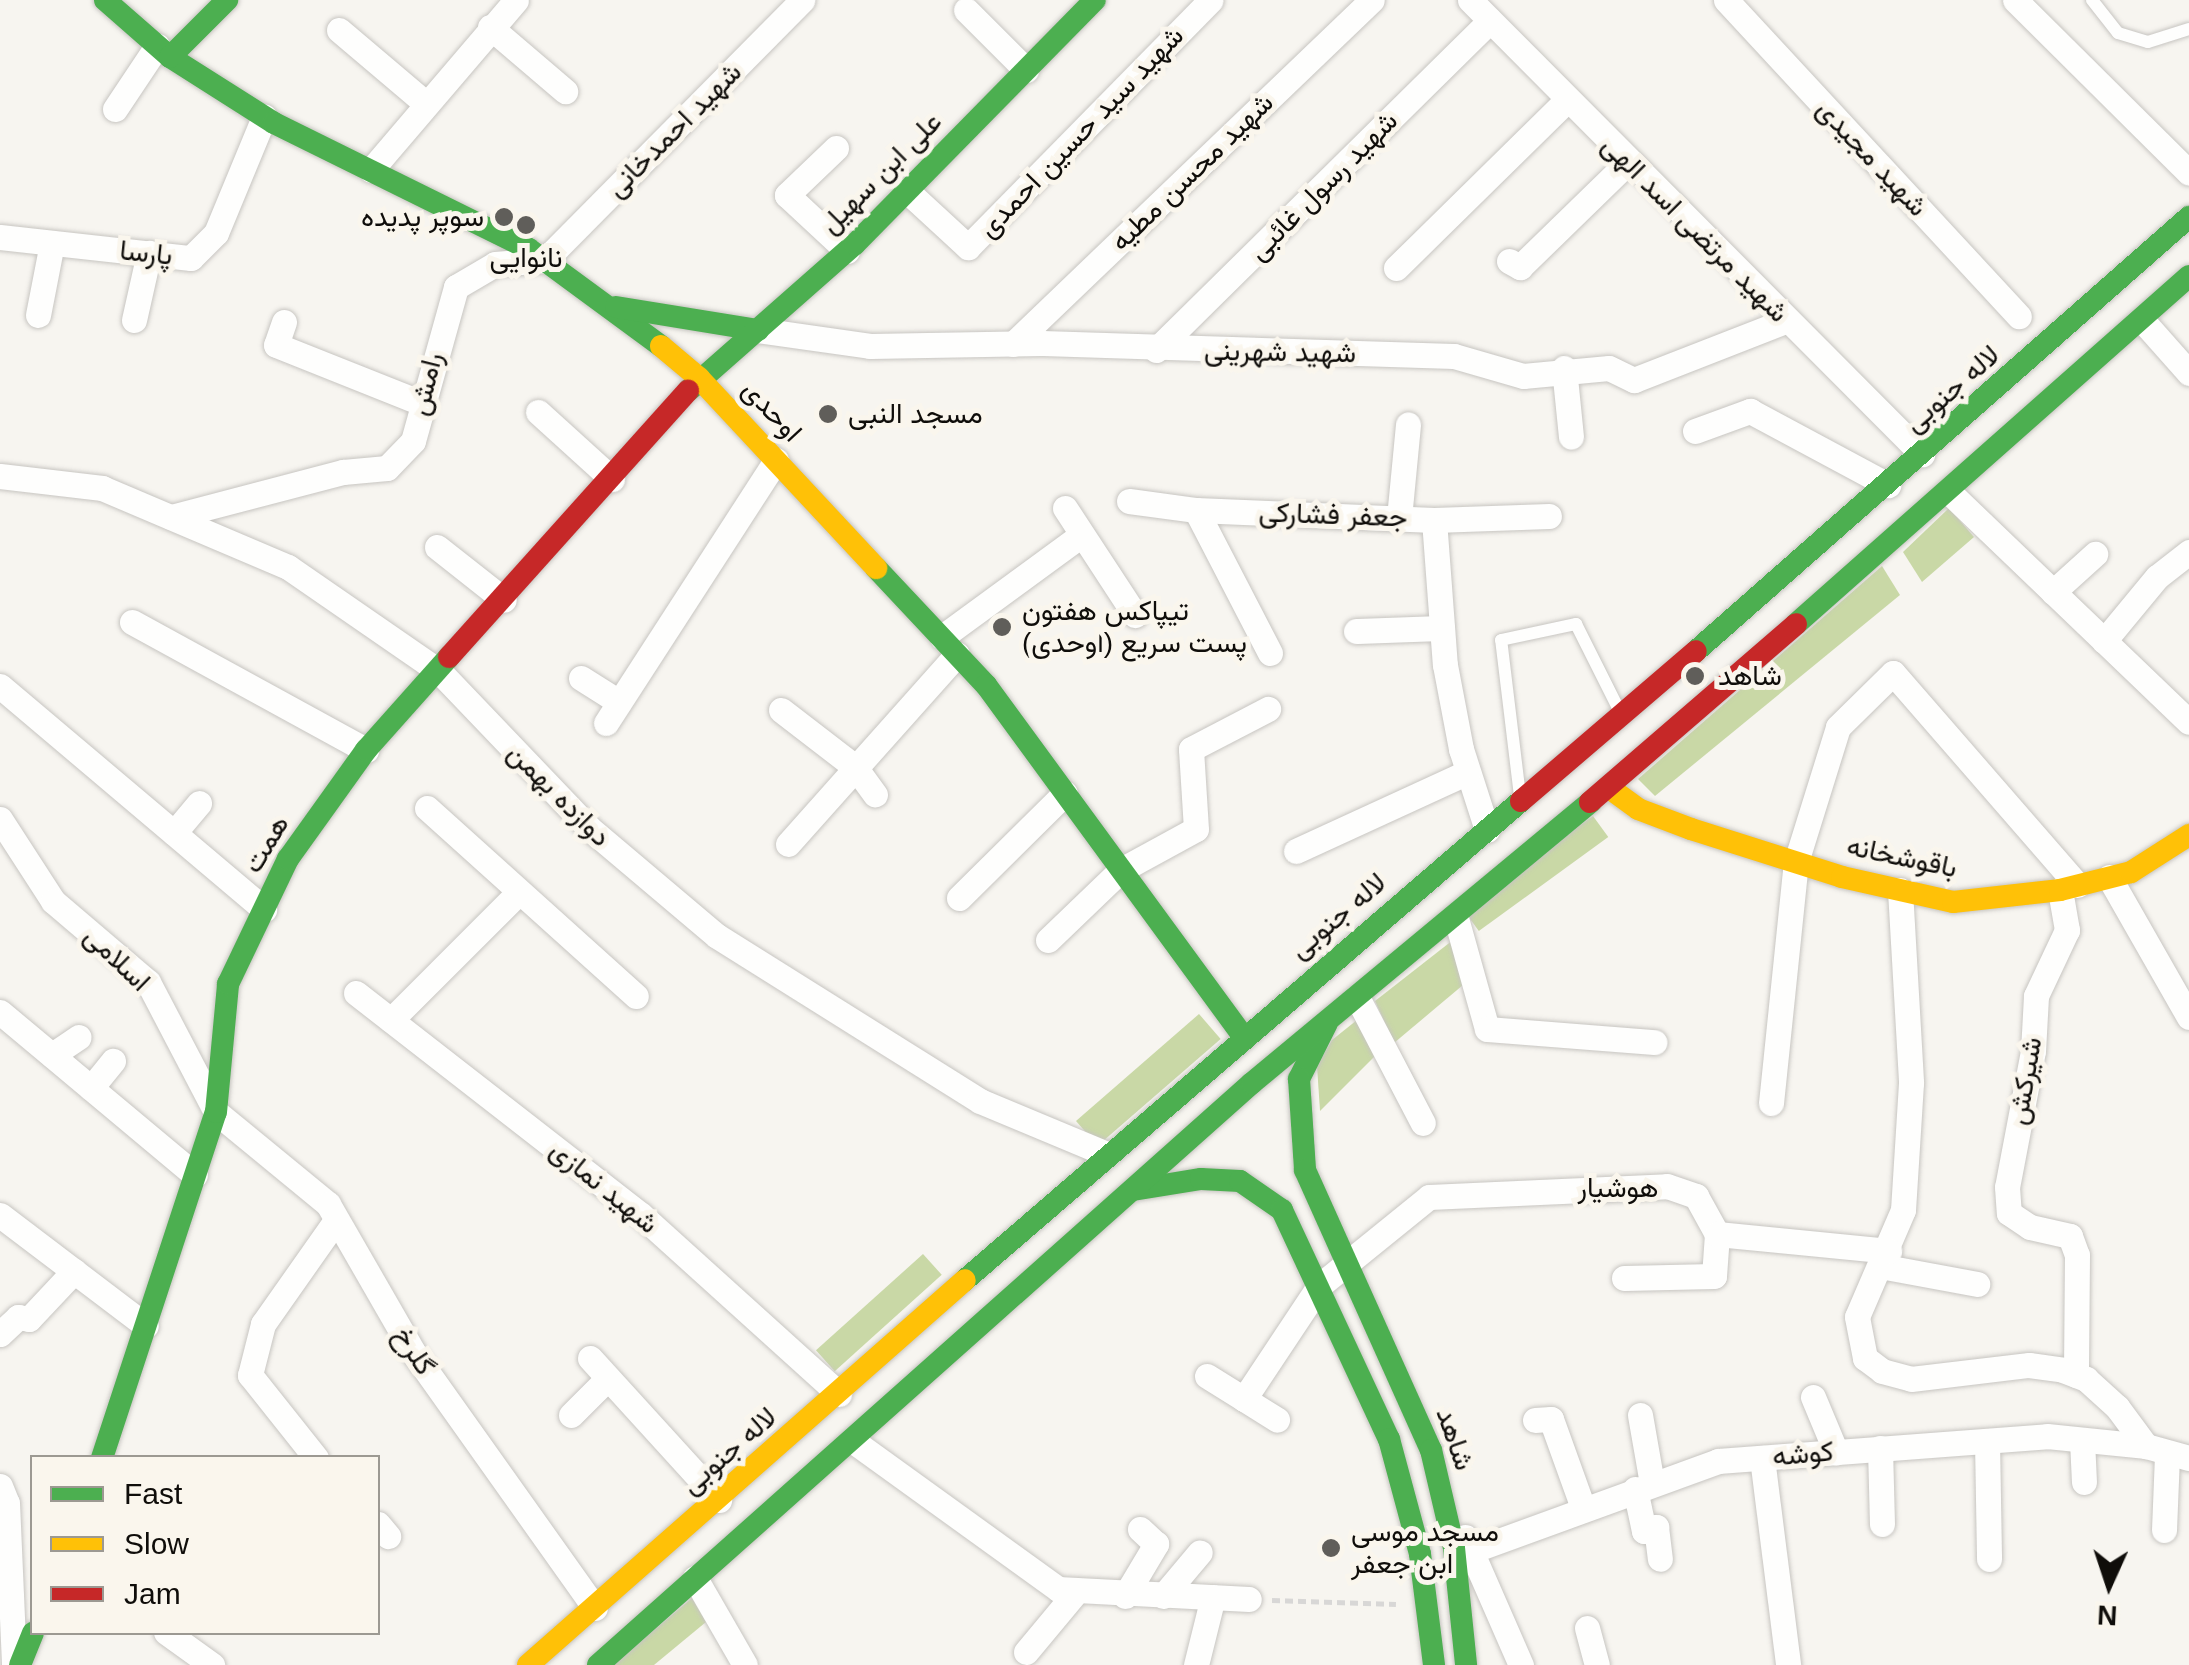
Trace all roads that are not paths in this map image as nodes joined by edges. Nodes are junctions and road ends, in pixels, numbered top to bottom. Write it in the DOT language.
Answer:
graph roads {
  1 [pos="105,0"];
  2 [pos="227,0"];
  3 [pos="516,0"];
  4 [pos="802,0"];
  5 [pos="1095,0"];
  6 [pos="1210,0"];
  7 [pos="1372,0"];
  8 [pos="1470,0"];
  9 [pos="1726,0"];
  10 [pos="2015,0"];
  11 [pos="2092,0"];
  12 [pos="966,10"];
  13 [pos="1490,21"];
  14 [pos="490,27"];
  15 [pos="2189,29"];
  16 [pos="339,30"];
  17 [pos="164,52"];
  18 [pos="1026,70"];
  19 [pos="565,91"];
  20 [pos="1568,100"];
  21 [pos="425,102"];
  22 [pos="115,109"];
  23 [pos="264,116"];
  24 [pos="836,148"];
  25 [pos="1628,162"];
  26 [pos="371,170"];
  27 [pos="2189,172"];
  28 [pos="907,190"];
  29 [pos="2189,217"];
  30 [pos="0,237"];
  31 [pos="52,243"];
  32 [pos="847,251"];
  33 [pos="149,254"];
  34 [pos="545,260"];
  35 [pos="1509,261"];
  36 [pos="1396,268"];
  37 [pos="2189,276"];
  38 [pos="614,307"];
  39 [pos="38,315"];
  40 [pos="2019,316"];
  41 [pos="134,320"];
  42 [pos="2142,320"];
  43 [pos="1786,321"];
  44 [pos="284,322"];
  45 [pos="758,330"];
  46 [pos="1013,344"];
  47 [pos="1156,350"];
  48 [pos="1564,368"];
  49 [pos="2189,373"];
  50 [pos="700,378"];
  51 [pos="422,403"];
  52 [pos="538,412"];
  53 [pos="1408,424"];
  54 [pos="1695,431"];
  55 [pos="1571,436"];
  56 [pos="1922,454"];
  57 [pos="776,460"];
  58 [pos="0,476"];
  59 [pos="612,479"];
  60 [pos="1888,484"];
  61 [pos="1949,492"];
  62 [pos="1128,501"];
  63 [pos="1065,508"];
  64 [pos="1196,510"];
  65 [pos="1549,516"];
  66 [pos="171,517"];
  67 [pos="1399,518"];
  68 [pos="1434,520"];
  69 [pos="1080,536"];
  70 [pos="437,548"];
  71 [pos="2189,552"];
  72 [pos="2095,554"];
  73 [pos="2053,592"];
  74 [pos="504,600"];
  75 [pos="1135,616"];
  76 [pos="132,622"];
  77 [pos="1442,628"];
  78 [pos="1356,630"];
  79 [pos="2104,641"];
  80 [pos="949,646"];
  81 [pos="1270,653"];
  82 [pos="439,671"];
  83 [pos="582,678"];
  84 [pos="0,686"];
  85 [pos="1268,708"];
  86 [pos="781,710"];
  87 [pos="1622,716"];
  88 [pos="2189,722"];
  89 [pos="366,750"];
  90 [pos="855,767"];
  91 [pos="1468,772"];
  92 [pos="1608,787"];
  93 [pos="1065,792"];
  94 [pos="875,794"];
  95 [pos="1520,801"];
  96 [pos="199,804"];
  97 [pos="427,808"];
  98 [pos="0,820"];
  99 [pos="1487,830"];
  100 [pos="174,832"];
  101 [pos="2189,835"];
  102 [pos="21,843"];
  103 [pos="788,844"];
  104 [pos="1296,851"];
  105 [pos="0,859"];
  106 [pos="1796,862"];
  107 [pos="1122,870"];
  108 [pos="2109,877"];
  109 [pos="2069,888"];
  110 [pos="1900,890"];
  111 [pos="516,895"];
  112 [pos="959,898"];
  113 [pos="264,908"];
  114 [pos="1456,918"];
  115 [pos="1048,940"];
  116 [pos="356,993"];
  117 [pos="636,996"];
  118 [pos="1358,997"];
  119 [pos="0,1012"];
  120 [pos="2189,1017"];
  121 [pos="391,1020"];
  122 [pos="1328,1020"];
  123 [pos="1243,1036"];
  124 [pos="80,1037"];
  125 [pos="1654,1042"];
  126 [pos="52,1055"];
  127 [pos="113,1062"];
  128 [pos="91,1088"];
  129 [pos="1770,1102"];
  130 [pos="216,1112"];
  131 [pos="1423,1123"];
  132 [pos="1107,1154"];
  133 [pos="195,1175"];
  134 [pos="1133,1190"];
  135 [pos="0,1215"];
  136 [pos="336,1220"];
  137 [pos="1717,1234"];
  138 [pos="1884,1259"];
  139 [pos="1349,1267"];
  140 [pos="74,1271"];
  141 [pos="1624,1278"];
  142 [pos="1977,1284"];
  143 [pos="1319,1286"];
  144 [pos="146,1326"];
  145 [pos="0,1334"];
  146 [pos="590,1358"];
  147 [pos="2076,1375"];
  148 [pos="1206,1376"];
  149 [pos="608,1378"];
  150 [pos="839,1394"];
  151 [pos="1813,1397"];
  152 [pos="1244,1399"];
  153 [pos="570,1415"];
  154 [pos="1640,1416"];
  155 [pos="1277,1420"];
  156 [pos="1535,1420"];
  157 [pos="1987,1440"];
  158 [pos="2082,1440"];
  159 [pos="854,1442"];
  160 [pos="1880,1448"];
  161 [pos="1836,1452"];
  162 [pos="2167,1453"];
  163 [pos="103,1455"];
  164 [pos="314,1455"];
  165 [pos="1762,1458"];
  166 [pos="2084,1482"];
  167 [pos="0,1486"];
  168 [pos="1644,1487"];
  169 [pos="720,1500"];
  170 [pos="1446,1507"];
  171 [pos="1583,1508"];
  172 [pos="1882,1524"];
  173 [pos="1140,1529"];
  174 [pos="2164,1530"];
  175 [pos="1474,1550"];
  176 [pos="1200,1552"];
  177 [pos="1660,1559"];
  178 [pos="1989,1559"];
  179 [pos="695,1578"];
  180 [pos="1076,1592"];
  181 [pos="1125,1596"];
  182 [pos="1163,1596"];
  183 [pos="1213,1597"];
  184 [pos="1249,1599"];
  185 [pos="594,1608"];
  186 [pos="1587,1628"];
  187 [pos="31,1635"];
  188 [pos="170,1635"];
  189 [pos="1026,1652"];
  190 [pos="533,1663"];
  191 [pos="17,1665"];
  192 [pos="212,1665"];
  193 [pos="598,1665"];
  194 [pos="745,1665"];
  195 [pos="1196,1665"];
  196 [pos="1434,1665"];
  197 [pos="1466,1665"];
  198 [pos="1521,1665"];
  199 [pos="1597,1665"];
  200 [pos="1788,1665"];
  1 -- 17 [label="main road, اوحدی"];
  2 -- 17 [label="main road"];
  3 -- 14 [label="street"];
  4 -- 34 [label="street, شهید احمدخانی"];
  5 -- 18 [label="main road, علی ابن سهیل"];
  6 -- 28 [label="street, شهید سید حسین احمدی"];
  7 -- 46 [label="street, شهید محسن مطیه"];
  8 -- 13 [label="street, شهید مرتضی اسد الهی"];
  9 -- 40 [label="street, شهید مجیدی"];
  10 -- 27 [label="street"];
  11 -- 15 [label="lane"];
  12 -- 18 [label="street"];
  13 -- 20 [label="street, شهید مرتضی اسد الهی"];
  13 -- 47 [label="street, شهید رسول غائبی"];
  14 -- 19 [label="street"];
  14 -- 21 [label="street"];
  16 -- 21 [label="street"];
  17 -- 22 [label="street"];
  17 -- 23 [label="main road, اوحدی"];
  18 -- 28 [label="main road, علی ابن سهیل"];
  20 -- 25 [label="street, شهید مرتضی اسد الهی"];
  20 -- 36 [label="street"];
  21 -- 26 [label="street"];
  23 -- 26 [label="main road, اوحدی"];
  23 -- 33 [label="street, پارسا"];
  24 -- 32 [label="street"];
  25 -- 35 [label="street"];
  25 -- 43 [label="street, شهید مرتضی اسد الهی"];
  26 -- 34 [label="main road, اوحدی"];
  28 -- 32 [label="main road, علی ابن سهیل"];
  29 -- 56 [label="main road, لاله جنوبی"];
  30 -- 31 [label="street, پارسا"];
  31 -- 33 [label="street, پارسا"];
  31 -- 39 [label="street"];
  32 -- 45 [label="main road, علی ابن سهیل"];
  33 -- 41 [label="street"];
  34 -- 38 [label="main road, اوحدی"];
  34 -- 51 [label="street, رامش"];
  37 -- 42 [label="main road"];
  38 -- 45 [label="main road"];
  38 -- 50 [label="main road, اوحدی"];
  42 -- 49 [label="street"];
  42 -- 61 [label="main road"];
  43 -- 48 [label="street, شهید شهرینی"];
  43 -- 56 [label="street, شهید مرتضی اسد الهی"];
  44 -- 51 [label="street"];
  45 -- 46 [label="street, شهید شهرینی"];
  45 -- 50 [label="main road, علی ابن سهیل"];
  46 -- 47 [label="street, شهید شهرینی"];
  47 -- 48 [label="street, شهید شهرینی"];
  48 -- 55 [label="street"];
  50 -- 57 [label="main road, اوحدی"];
  50 -- 59 [label="main road, همت"];
  51 -- 66 [label="street, رامش"];
  52 -- 59 [label="street"];
  53 -- 67 [label="street"];
  54 -- 60 [label="street"];
  56 -- 60 [label="main road, لاله جنوبی"];
  57 -- 80 [label="main road, اوحدی"];
  57 -- 83 [label="street"];
  58 -- 66 [label="street, دوازده بهمن"];
  59 -- 74 [label="main road, همت"];
  60 -- 87 [label="main road, لاله جنوبی"];
  61 -- 73 [label="street"];
  61 -- 92 [label="main road"];
  62 -- 64 [label="street, جعفر فشارکی"];
  63 -- 69 [label="street"];
  64 -- 67 [label="street, جعفر فشارکی"];
  64 -- 81 [label="street"];
  65 -- 68 [label="street"];
  66 -- 82 [label="street, دوازده بهمن"];
  67 -- 68 [label="street, جعفر فشارکی"];
  68 -- 77 [label="street, جعفر فشارکی"];
  69 -- 75 [label="street"];
  69 -- 80 [label="street"];
  70 -- 74 [label="street"];
  71 -- 79 [label="street"];
  72 -- 73 [label="street"];
  73 -- 79 [label="street"];
  74 -- 82 [label="main road, همت"];
  76 -- 89 [label="street"];
  77 -- 78 [label="street"];
  77 -- 91 [label="street, جعفر فشارکی"];
  79 -- 88 [label="street"];
  80 -- 90 [label="street"];
  80 -- 93 [label="main road, اوحدی"];
  82 -- 89 [label="main road, همت"];
  82 -- 132 [label="street, دوازده بهمن"];
  84 -- 100 [label="street"];
  85 -- 107 [label="street"];
  86 -- 90 [label="street"];
  87 -- 95 [label="main road, لاله جنوبی"];
  87 -- 95 [label="lane"];
  89 -- 113 [label="main road, همت"];
  90 -- 94 [label="street"];
  90 -- 103 [label="street"];
  91 -- 99 [label="street, جعفر فشارکی"];
  91 -- 104 [label="street"];
  92 -- 106 [label="main road, باقوشخانه"];
  92 -- 114 [label="main road"];
  93 -- 107 [label="main road, اوحدی"];
  93 -- 112 [label="street"];
  95 -- 99 [label="main road, لاله جنوبی"];
  96 -- 100 [label="street"];
  97 -- 111 [label="street"];
  98 -- 102 [label="street, اسلامی"];
  99 -- 123 [label="main road, لاله جنوبی"];
  100 -- 113 [label="street"];
  101 -- 108 [label="main road, باقوشخانه"];
  102 -- 105 [label="street"];
  102 -- 130 [label="street, اسلامی"];
  106 -- 109 [label="street"];
  106 -- 110 [label="main road, باقوشخانه"];
  106 -- 129 [label="street"];
  107 -- 115 [label="street"];
  107 -- 123 [label="main road, اوحدی"];
  108 -- 109 [label="main road, باقوشخانه"];
  108 -- 120 [label="street"];
  109 -- 110 [label="main road, باقوشخانه"];
  109 -- 147 [label="street, شیرکش"];
  110 -- 138 [label="street"];
  111 -- 117 [label="street"];
  111 -- 121 [label="street"];
  113 -- 130 [label="main road, همت"];
  114 -- 118 [label="main road"];
  114 -- 125 [label="street"];
  116 -- 121 [label="street, شهید نمازی"];
  118 -- 122 [label="main road"];
  118 -- 131 [label="street"];
  119 -- 126 [label="street"];
  121 -- 150 [label="street, شهید نمازی"];
  122 -- 134 [label="main road"];
  122 -- 139 [label="main road, شاهد"];
  123 -- 132 [label="main road, لاله جنوبی"];
  124 -- 126 [label="street"];
  126 -- 128 [label="street"];
  127 -- 128 [label="street"];
  128 -- 133 [label="street"];
  130 -- 133 [label="main road, همت"];
  130 -- 136 [label="street, گلرخ"];
  132 -- 150 [label="main road, لاله جنوبی"];
  133 -- 144 [label="main road, همت"];
  134 -- 143 [label="main road"];
  134 -- 159 [label="main road"];
  135 -- 140 [label="street"];
  136 -- 164 [label="street"];
  136 -- 185 [label="street, گلرخ"];
  137 -- 138 [label="street"];
  137 -- 139 [label="street, هوشیار"];
  137 -- 141 [label="street"];
  138 -- 142 [label="street"];
  138 -- 147 [label="street"];
  139 -- 143 [label="street, هوشیار"];
  139 -- 170 [label="main road, شاهد"];
  140 -- 144 [label="street"];
  140 -- 145 [label="street"];
  143 -- 152 [label="street"];
  143 -- 196 [label="main road"];
  144 -- 163 [label="main road, همت"];
  146 -- 149 [label="street"];
  147 -- 162 [label="street"];
  148 -- 152 [label="street"];
  149 -- 153 [label="street"];
  149 -- 169 [label="street"];
  150 -- 169 [label="main road, لاله جنوبی"];
  151 -- 161 [label="street"];
  152 -- 155 [label="street"];
  154 -- 168 [label="street"];
  156 -- 171 [label="street"];
  157 -- 158 [label="street, کوشه"];
  157 -- 160 [label="street, کوشه"];
  157 -- 178 [label="street"];
  158 -- 162 [label="street, کوشه"];
  158 -- 166 [label="street"];
  159 -- 179 [label="main road"];
  159 -- 180 [label="street"];
  160 -- 161 [label="street, کوشه"];
  160 -- 172 [label="street"];
  161 -- 165 [label="street, کوشه"];
  162 -- 174 [label="street"];
  165 -- 168 [label="street, کوشه"];
  165 -- 200 [label="street"];
  167 -- 191 [label="street"];
  168 -- 171 [label="street, کوشه"];
  168 -- 177 [label="street"];
  169 -- 185 [label="main road, لاله جنوبی"];
  170 -- 175 [label="street"];
  170 -- 197 [label="main road, شاهد"];
  171 -- 175 [label="street, کوشه"];
  173 -- 181 [label="street"];
  175 -- 198 [label="street"];
  176 -- 182 [label="street"];
  179 -- 193 [label="main road"];
  179 -- 194 [label="street"];
  180 -- 181 [label="street"];
  180 -- 189 [label="street"];
  181 -- 182 [label="street"];
  182 -- 183 [label="street"];
  183 -- 184 [label="street"];
  183 -- 195 [label="street"];
  185 -- 190 [label="main road, لاله جنوبی"];
  186 -- 199 [label="street"];
  187 -- 191 [label="main road"];
  188 -- 192 [label="street"];
}
